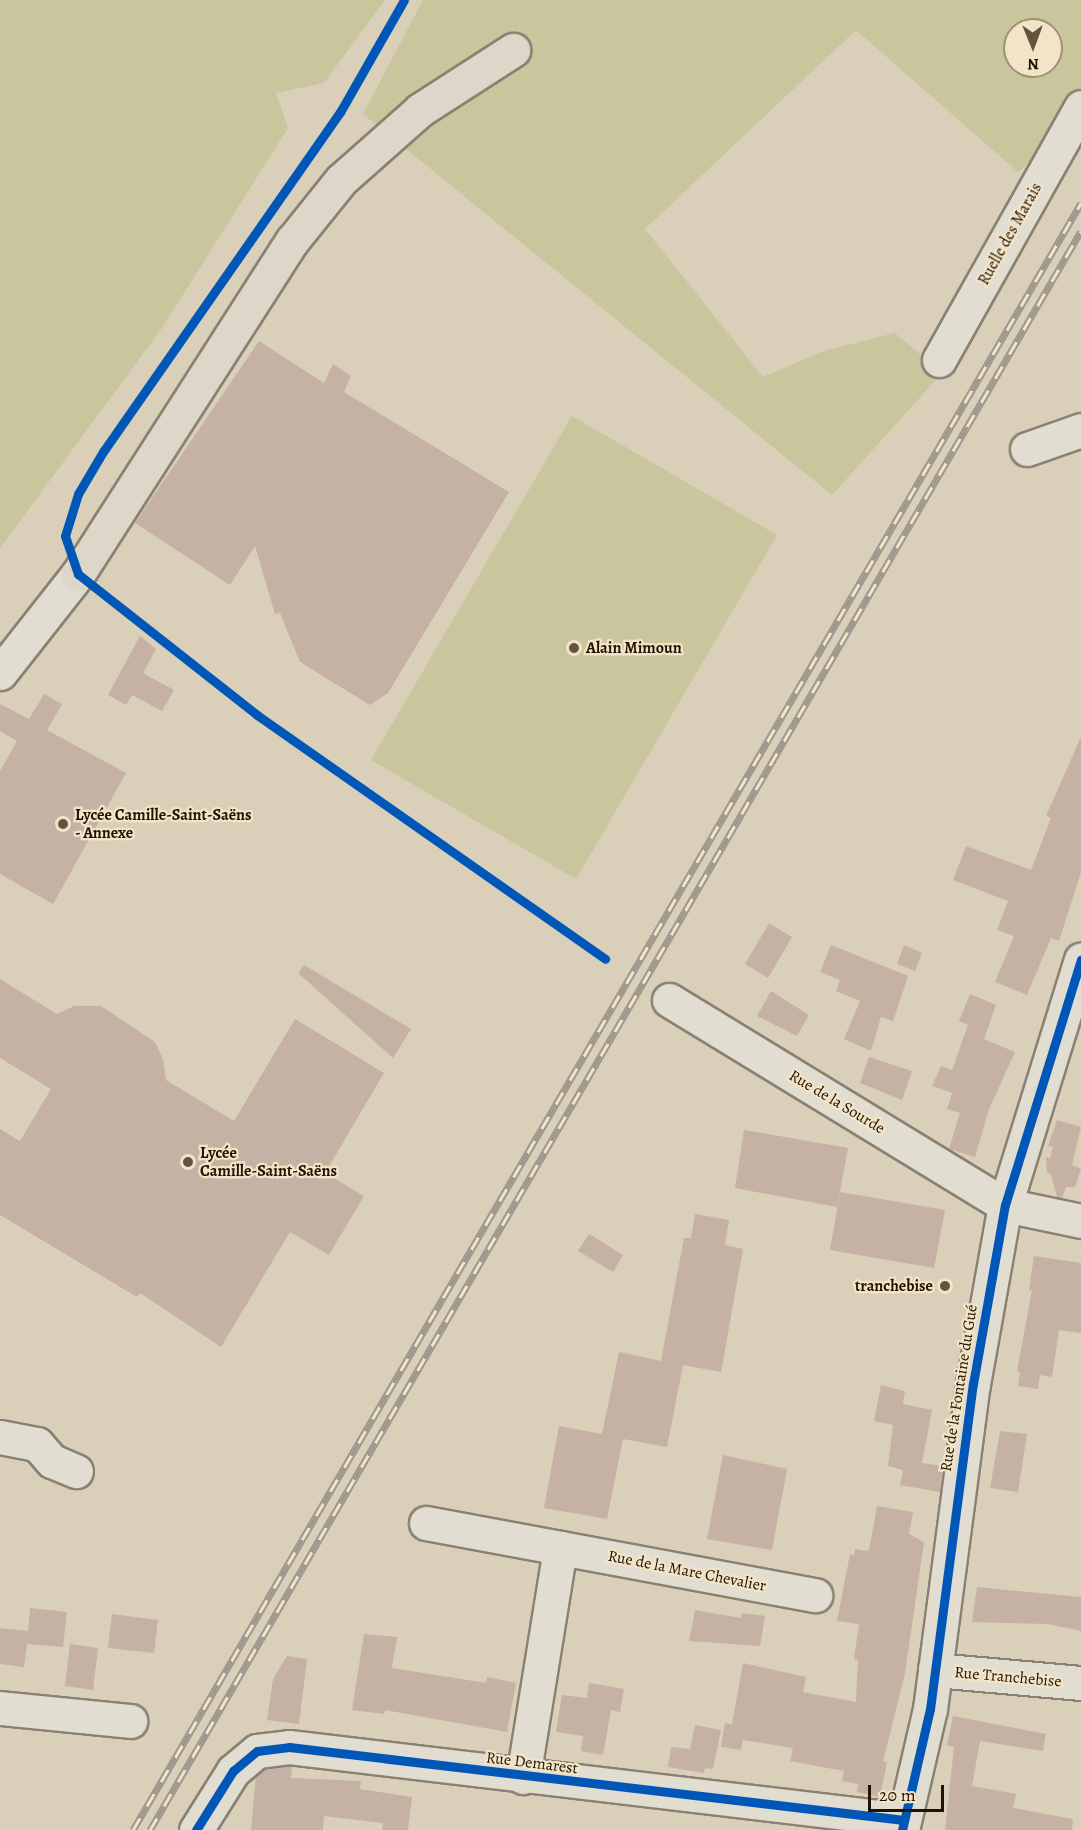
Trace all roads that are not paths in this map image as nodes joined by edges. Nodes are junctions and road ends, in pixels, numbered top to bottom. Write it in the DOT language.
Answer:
graph roads {
  1 [pos="513,50"];
  2 [pos="1081,107"];
  3 [pos="939,360"];
  4 [pos="1081,430"];
  5 [pos="1027,449"];
  6 [pos="78,574"];
  7 [pos="0,674"];
  8 [pos="1081,959"];
  9 [pos="669,1000"];
  10 [pos="1005,1205"];
  11 [pos="1081,1221"];
  12 [pos="0,1437"];
  13 [pos="76,1471"];
  14 [pos="426,1523"];
  15 [pos="560,1548"];
  16 [pos="815,1595"];
  17 [pos="935,1670"];
  18 [pos="1081,1683"];
  19 [pos="0,1708"];
  20 [pos="130,1720"];
  21 [pos="523,1777"];
  22 [pos="903,1825"];
  23 [pos="196,1830"];
  1 -- 6 [label="main road"];
  2 -- 3 [label="street, Ruelle des Marais"];
  4 -- 5 [label="street"];
  6 -- 7 [label="street"];
  8 -- 10 [label="street, Rue de la Fontaine du Gué"];
  9 -- 10 [label="street, Rue de la Sourde"];
  10 -- 11 [label="street, Rue de la Sourde"];
  10 -- 17 [label="street, Rue de la Fontaine du Gué"];
  12 -- 13 [label="street"];
  14 -- 15 [label="street, Rue de la Mare Chevalier"];
  15 -- 16 [label="street, Rue de la Mare Chevalier"];
  15 -- 21 [label="street"];
  17 -- 18 [label="street, Rue Tranchebise"];
  17 -- 22 [label="street, Rue de la Fontaine du Gué"];
  19 -- 20 [label="street"];
  21 -- 22 [label="street, Rue Demarest"];
  21 -- 23 [label="street, Rue Demarest"];
}
